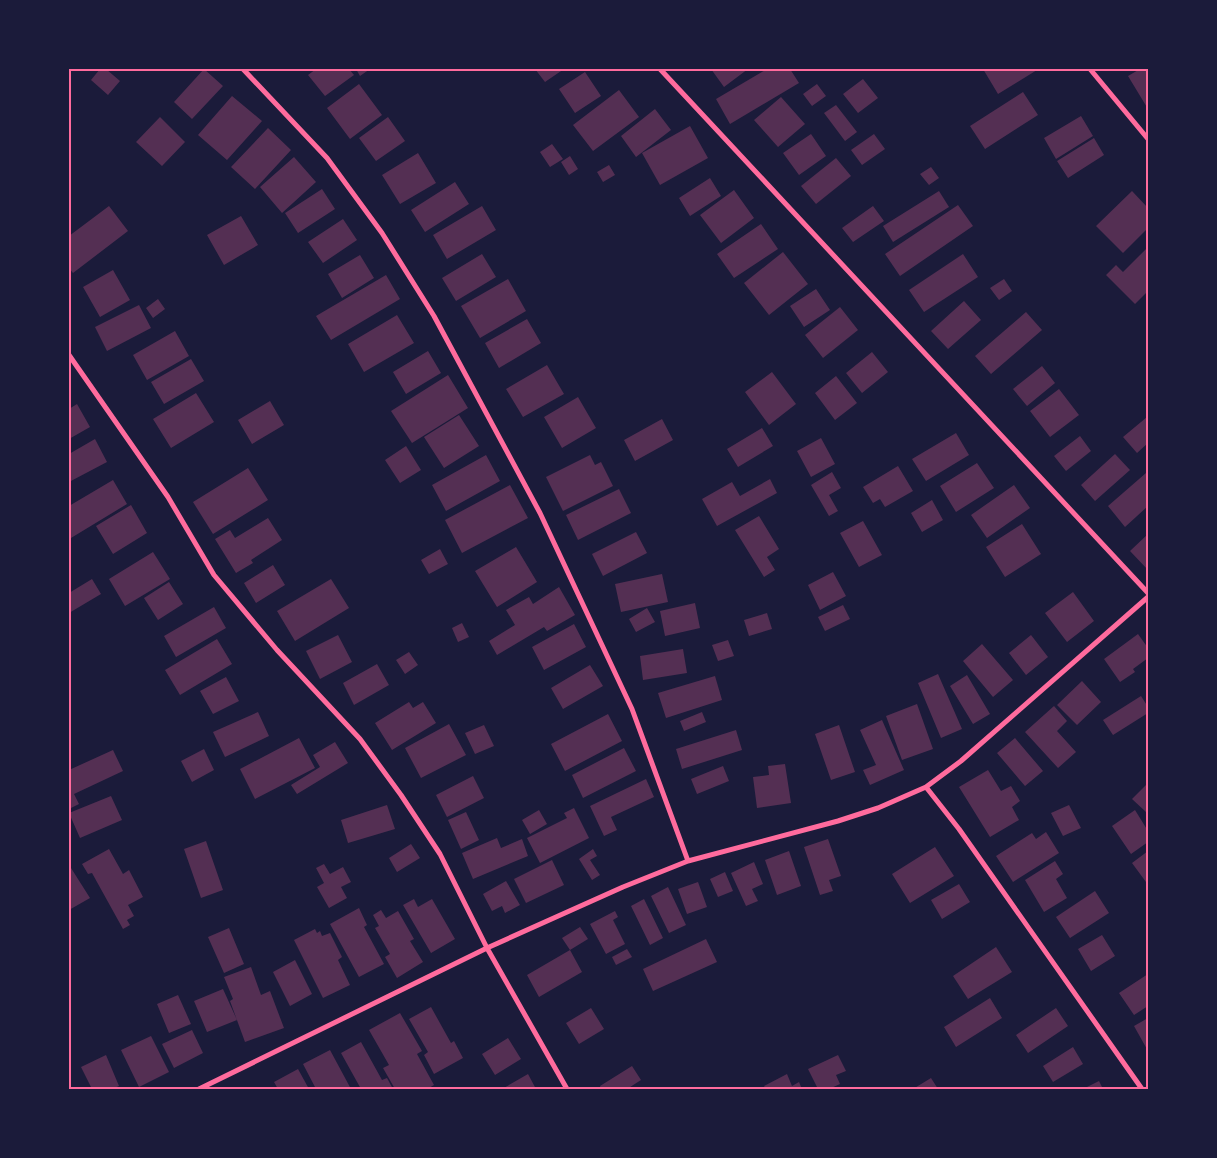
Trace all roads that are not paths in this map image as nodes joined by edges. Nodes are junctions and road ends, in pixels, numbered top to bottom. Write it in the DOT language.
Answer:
graph roads {
  1 [pos="244,69"];
  2 [pos="660,69"];
  3 [pos="1090,69"];
  4 [pos="1148,139"];
  5 [pos="69,356"];
  6 [pos="1148,595"];
  7 [pos="926,787"];
  8 [pos="688,860"];
  9 [pos="487,948"];
  10 [pos="199,1089"];
  11 [pos="567,1089"];
  12 [pos="1142,1089"];
  1 -- 8 [label="street"];
  2 -- 6 [label="street"];
  3 -- 4 [label="street"];
  5 -- 9 [label="street"];
  6 -- 7 [label="street"];
  7 -- 8 [label="street"];
  7 -- 12 [label="street"];
  8 -- 9 [label="street"];
  9 -- 10 [label="street"];
  9 -- 11 [label="street"];
}
